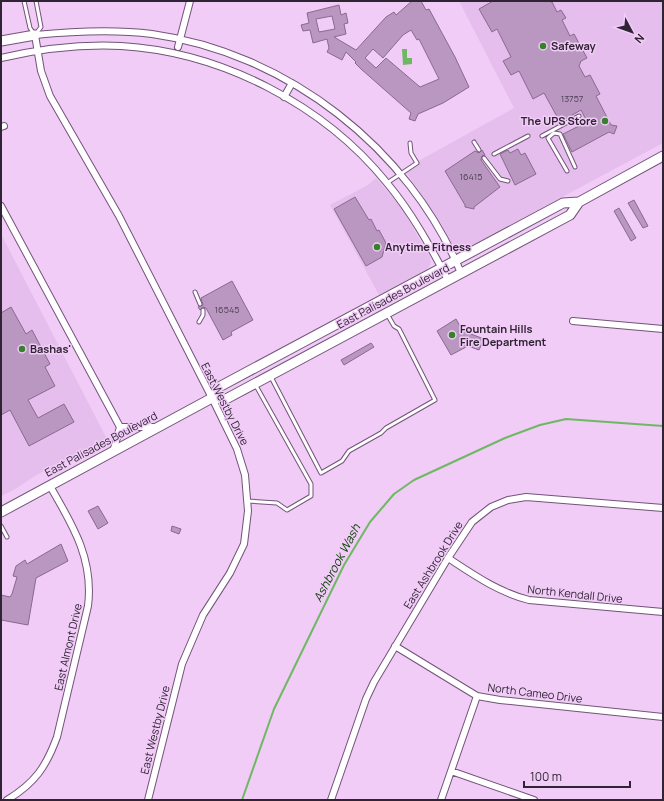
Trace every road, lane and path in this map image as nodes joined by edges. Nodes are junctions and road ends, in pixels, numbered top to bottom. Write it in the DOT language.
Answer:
graph roads {
  1 [pos="24,1"];
  2 [pos="36,1"];
  3 [pos="190,1"];
  4 [pos="35,35"];
  5 [pos="180,39"];
  6 [pos="1,41"];
  7 [pos="178,47"];
  8 [pos="37,51"];
  9 [pos="1,58"];
  10 [pos="292,83"];
  11 [pos="284,97"];
  12 [pos="580,116"];
  13 [pos="528,136"];
  14 [pos="542,136"];
  15 [pos="474,142"];
  16 [pos="410,143"];
  17 [pos="479,150"];
  18 [pos="494,154"];
  19 [pos="663,156"];
  20 [pos="484,158"];
  21 [pos="575,167"];
  22 [pos="567,171"];
  23 [pos="400,173"];
  24 [pos="508,181"];
  25 [pos="387,182"];
  26 [pos="579,202"];
  27 [pos="1,206"];
  28 [pos="455,259"];
  29 [pos="442,268"];
  30 [pos="461,273"];
  31 [pos="448,280"];
  32 [pos="195,292"];
  33 [pos="200,304"];
  34 [pos="203,310"];
  35 [pos="387,312"];
  36 [pos="573,321"];
  37 [pos="199,322"];
  38 [pos="663,329"];
  39 [pos="270,375"];
  40 [pos="255,383"];
  41 [pos="212,398"];
  42 [pos="120,426"];
  43 [pos="158,427"];
  44 [pos="113,452"];
  45 [pos="50,486"];
  46 [pos="247,501"];
  47 [pos="663,508"];
  48 [pos="1,512"];
  49 [pos="1,526"];
  50 [pos="7,537"];
  51 [pos="448,558"];
  52 [pos="663,612"];
  53 [pos="395,646"];
  54 [pos="476,696"];
  55 [pos="663,717"];
  56 [pos="451,771"];
  57 [pos="7,800"];
  58 [pos="148,800"];
  59 [pos="331,800"];
  60 [pos="441,800"];
  61 [pos="534,800"];
  1 -- 4 [label="lane"];
  2 -- 4 [label="lane"];
  3 -- 5 [label="street"];
  4 -- 5 [label="street"];
  4 -- 6 [label="street"];
  4 -- 8 [label="street, East Westby Drive"];
  5 -- 7 [label="street"];
  5 -- 10 [label="street"];
  8 -- 9 [label="street"];
  8 -- 11 [label="street"];
  8 -- 41 [label="street, East Westby Drive"];
  10 -- 11 [label="street"];
  10 -- 23 [label="street"];
  11 -- 25 [label="street"];
  12 -- 14 [label="lane"];
  13 -- 18 [label="lane"];
  15 -- 17 [label="lane"];
  16 -- 23 [label="lane"];
  19 -- 26 [label="street, East Palisades Boulevard"];
  20 -- 24 [label="lane"];
  21 -- 22 [label="lane"];
  23 -- 25 [label="lane"];
  23 -- 28 [label="street"];
  25 -- 29 [label="street"];
  26 -- 28 [label="street, East Palisades Boulevard"];
  26 -- 30 [label="street, East Palisades Boulevard"];
  27 -- 42 [label="street"];
  28 -- 29 [label="street, East Palisades Boulevard"];
  28 -- 30 [label="street"];
  29 -- 31 [label="street"];
  29 -- 41 [label="street, East Palisades Boulevard"];
  30 -- 31 [label="street, East Palisades Boulevard"];
  31 -- 35 [label="street, East Palisades Boulevard"];
  32 -- 33 [label="lane"];
  34 -- 37 [label="lane"];
  35 -- 39 [label="street, East Palisades Boulevard"];
  35 -- 39 [label="lane"];
  36 -- 38 [label="street"];
  39 -- 40 [label="street, East Palisades Boulevard"];
  40 -- 41 [label="street, East Palisades Boulevard"];
  40 -- 46 [label="lane"];
  41 -- 43 [label="street, East Palisades Boulevard"];
  41 -- 46 [label="street, East Westby Drive"];
  42 -- 43 [label="street"];
  42 -- 44 [label="street"];
  43 -- 44 [label="street, East Palisades Boulevard"];
  44 -- 45 [label="street, East Palisades Boulevard"];
  45 -- 48 [label="street, East Palisades Boulevard"];
  45 -- 57 [label="street, East Almont Drive"];
  46 -- 58 [label="street, East Westby Drive"];
  47 -- 51 [label="street, East Ashbrook Drive"];
  49 -- 50 [label="lane"];
  51 -- 52 [label="street, North Kendall Drive"];
  51 -- 53 [label="street, East Ashbrook Drive"];
  53 -- 54 [label="street, North Cameo Drive"];
  53 -- 59 [label="street, East Ashbrook Drive"];
  54 -- 55 [label="street, North Cameo Drive"];
  54 -- 56 [label="street"];
  56 -- 60 [label="street"];
  56 -- 61 [label="street"];
}
